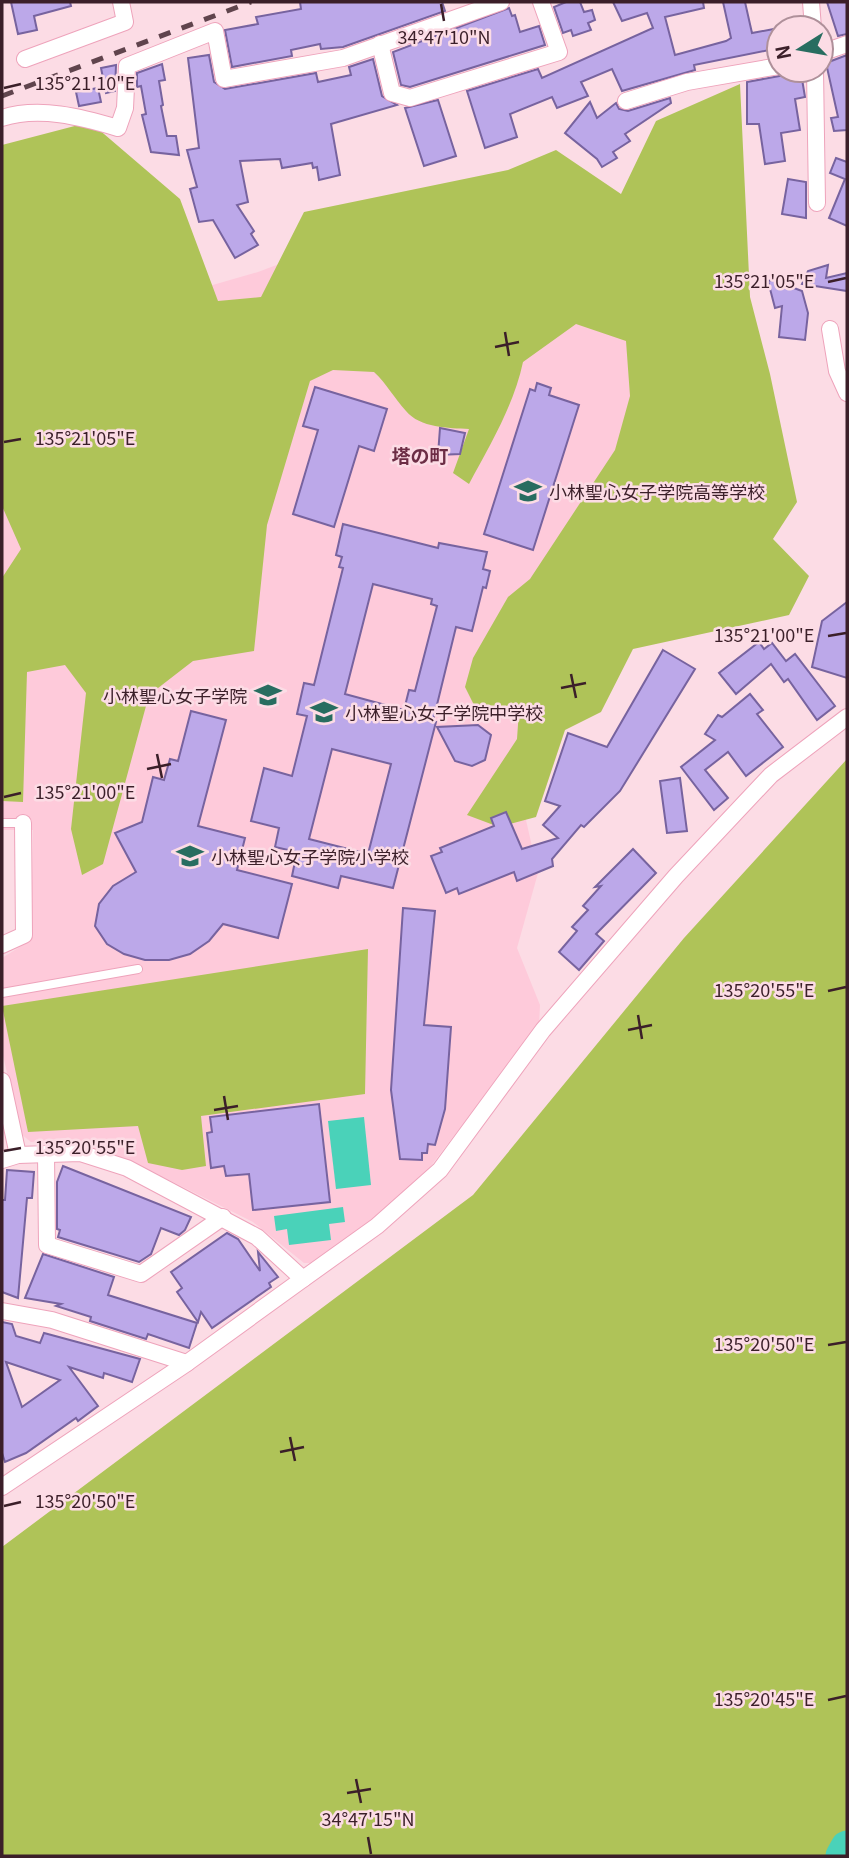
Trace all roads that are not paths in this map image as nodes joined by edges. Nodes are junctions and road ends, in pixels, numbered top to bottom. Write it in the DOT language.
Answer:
graph roads {
  1 [pos="121,2"];
  2 [pos="501,2"];
  3 [pos="541,2"];
  4 [pos="380,44"];
  5 [pos="25,59"];
  6 [pos="765,68"];
  7 [pos="815,84"];
  8 [pos="626,101"];
  9 [pos="2,118"];
  10 [pos="817,203"];
  11 [pos="830,329"];
  12 [pos="847,393"];
  13 [pos="847,717"];
  14 [pos="2,823"];
  15 [pos="23,823"];
  16 [pos="2,945"];
  17 [pos="138,969"];
  18 [pos="2,993"];
  19 [pos="2,1081"];
  20 [pos="46,1154"];
  21 [pos="18,1155"];
  22 [pos="2,1160"];
  23 [pos="223,1217"];
  24 [pos="303,1279"];
  25 [pos="2,1311"];
  26 [pos="187,1363"];
  27 [pos="2,1488"];
  1 -- 5 [label="street"];
  2 -- 4 [label="street"];
  3 -- 4 [label="street"];
  4 -- 9 [label="street"];
  6 -- 8 [label="street"];
  7 -- 10 [label="street"];
  11 -- 12 [label="street"];
  13 -- 24 [label="street"];
  14 -- 15 [label="lane"];
  15 -- 16 [label="street"];
  17 -- 18 [label="lane"];
  19 -- 21 [label="street"];
  20 -- 21 [label="street"];
  20 -- 23 [label="street"];
  20 -- 23 [label="street"];
  21 -- 22 [label="street"];
  23 -- 24 [label="street"];
  24 -- 26 [label="street"];
  25 -- 26 [label="street"];
  26 -- 27 [label="street"];
}
